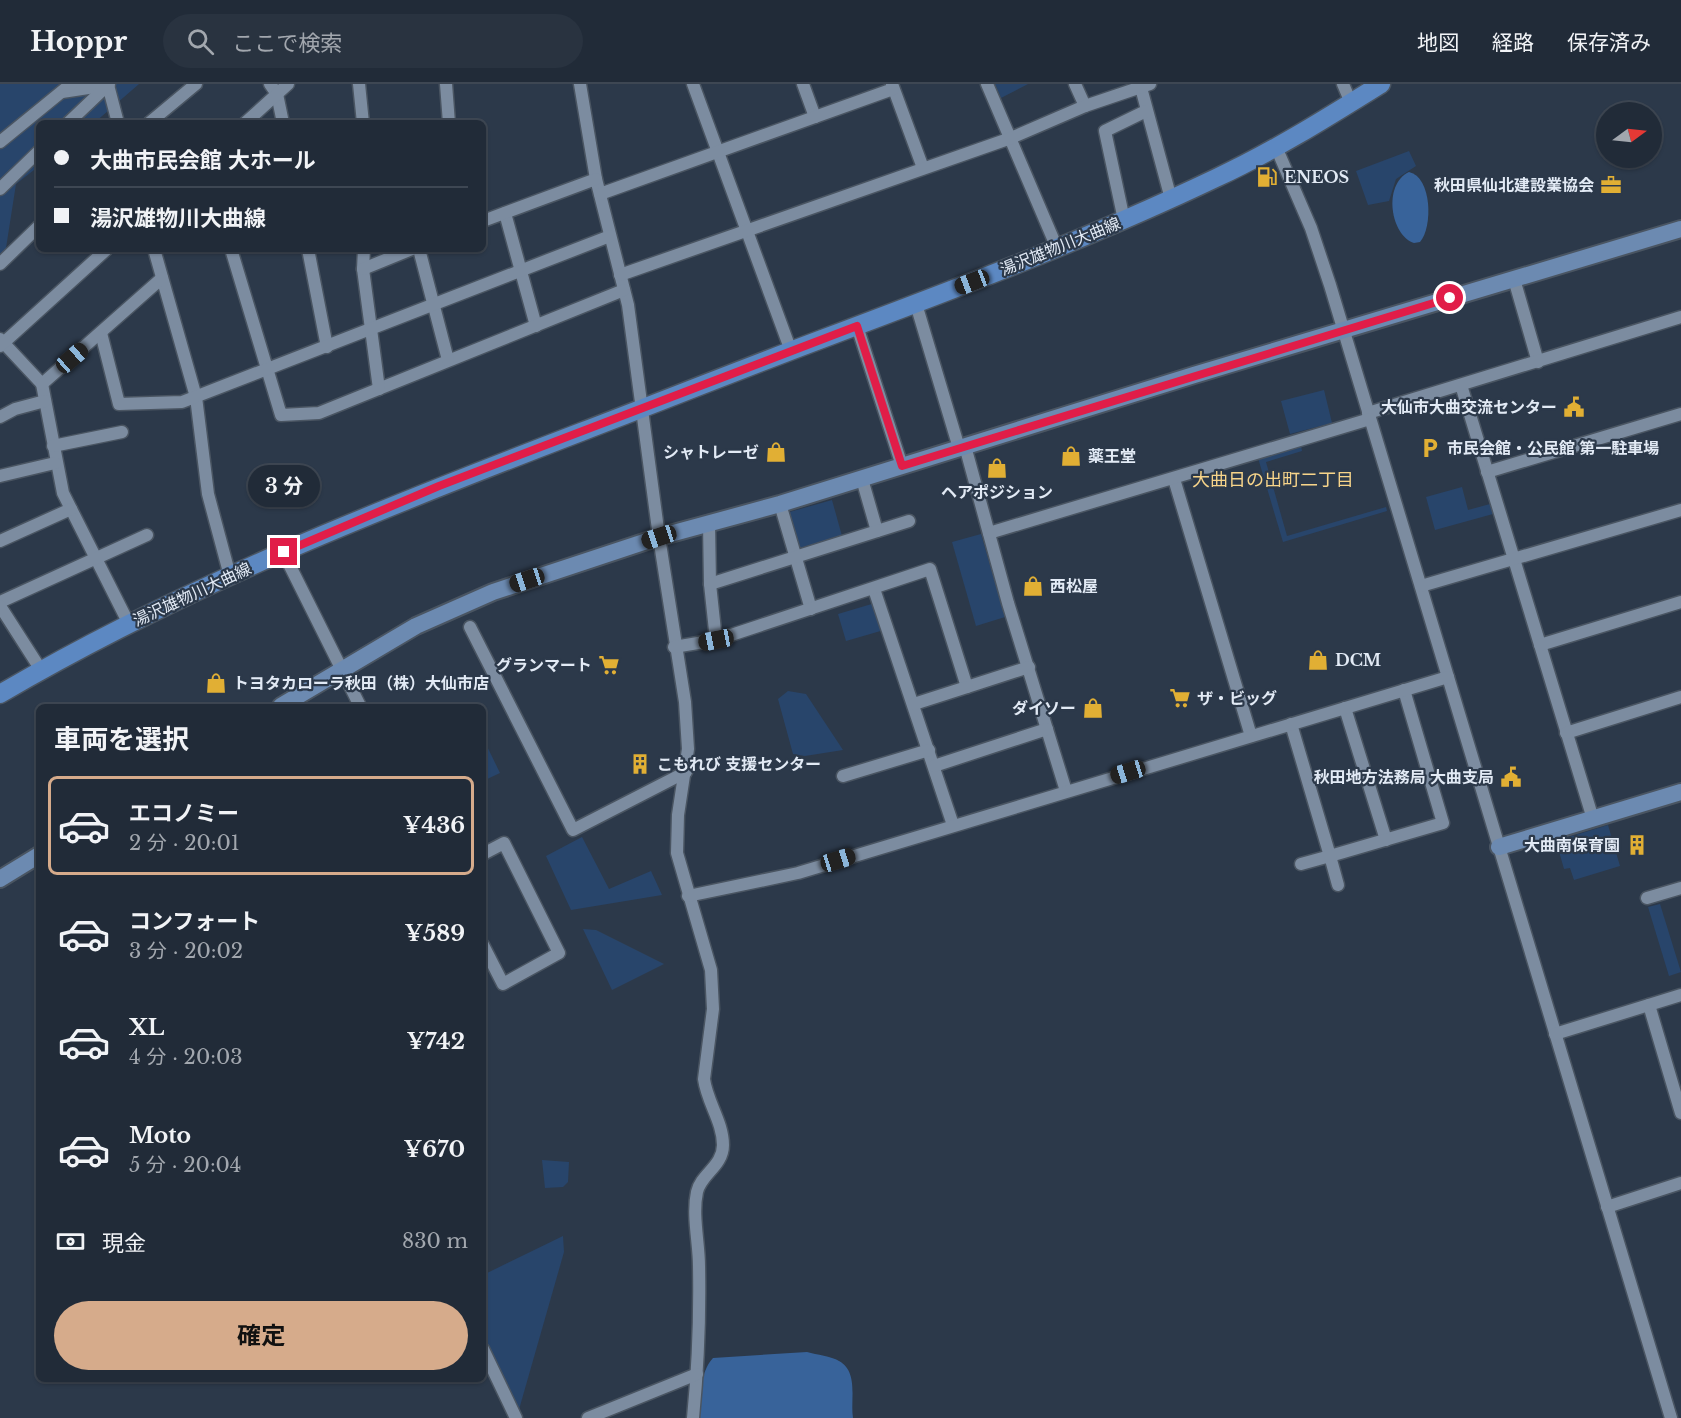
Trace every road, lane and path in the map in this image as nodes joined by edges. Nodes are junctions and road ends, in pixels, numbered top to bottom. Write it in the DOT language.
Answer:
graph roads {
  1 [pos="196,84"];
  2 [pos="288,84"];
  3 [pos="359,84"];
  4 [pos="446,84"];
  5 [pos="580,84"];
  6 [pos="693,84"];
  7 [pos="803,84"];
  8 [pos="987,84"];
  9 [pos="1075,84"];
  10 [pos="1343,84"];
  11 [pos="1382,84"];
  12 [pos="109,85"];
  13 [pos="1143,86"];
  14 [pos="892,87"];
  15 [pos="67,88"];
  16 [pos="273,89"];
  17 [pos="1351,103"];
  18 [pos="1085,106"];
  19 [pos="1146,111"];
  20 [pos="814,117"];
  21 [pos="71,120"];
  22 [pos="117,120"];
  23 [pos="153,120"];
  24 [pos="247,120"];
  25 [pos="282,120"];
  26 [pos="363,120"];
  27 [pos="449,120"];
  28 [pos="1011,138"];
  29 [pos="0,142"];
  30 [pos="1276,147"];
  31 [pos="718,152"];
  32 [pos="36,154"];
  33 [pos="923,168"];
  34 [pos="596,178"];
  35 [pos="0,189"];
  36 [pos="600,194"];
  37 [pos="1170,199"];
  38 [pos="505,213"];
  39 [pos="486,220"];
  40 [pos="1124,220"];
  41 [pos="36,229"];
  42 [pos="1681,229"];
  43 [pos="746,232"];
  44 [pos="610,236"];
  45 [pos="1057,248"];
  46 [pos="104,252"];
  47 [pos="155,252"];
  48 [pos="232,252"];
  49 [pos="309,252"];
  50 [pos="364,252"];
  51 [pos="405,252"];
  52 [pos="419,252"];
  53 [pos="0,264"];
  54 [pos="363,269"];
  55 [pos="521,271"];
  56 [pos="620,275"];
  57 [pos="162,278"];
  58 [pos="1514,279"];
  59 [pos="624,290"];
  60 [pos="432,304"];
  61 [pos="916,304"];
  62 [pos="1681,317"];
  63 [pos="536,326"];
  64 [pos="857,326"];
  65 [pos="372,329"];
  66 [pos="1343,330"];
  67 [pos="101,333"];
  68 [pos="1,343"];
  69 [pos="327,347"];
  70 [pos="791,351"];
  71 [pos="448,360"];
  72 [pos="1538,362"];
  73 [pos="267,371"];
  74 [pos="42,384"];
  75 [pos="1461,385"];
  76 [pos="379,388"];
  77 [pos="196,397"];
  78 [pos="45,401"];
  79 [pos="643,408"];
  80 [pos="1681,414"];
  81 [pos="1369,416"];
  82 [pos="0,417"];
  83 [pos="122,432"];
  84 [pos="53,446"];
  85 [pos="962,447"];
  86 [pos="56,463"];
  87 [pos="902,466"];
  88 [pos="1487,472"];
  89 [pos="0,476"];
  90 [pos="862,478"];
  91 [pos="1174,479"];
  92 [pos="780,504"];
  93 [pos="71,509"];
  94 [pos="1681,510"];
  95 [pos="909,521"];
  96 [pos="709,524"];
  97 [pos="877,531"];
  98 [pos="989,533"];
  99 [pos="147,535"];
  100 [pos="659,537"];
  101 [pos="0,541"];
  102 [pos="284,552"];
  103 [pos="794,557"];
  104 [pos="96,559"];
  105 [pos="1514,559"];
  106 [pos="230,576"];
  107 [pos="710,584"];
  108 [pos="1421,586"];
  109 [pos="874,588"];
  110 [pos="1681,602"];
  111 [pos="0,604"];
  112 [pos="811,609"];
  113 [pos="129,624"];
  114 [pos="470,627"];
  115 [pos="716,640"];
  116 [pos="1540,645"];
  117 [pos="674,647"];
  118 [pos="1029,667"];
  119 [pos="341,669"];
  120 [pos="41,670"];
  121 [pos="1448,677"];
  122 [pos="967,687"];
  123 [pos="1404,690"];
  124 [pos="0,694"];
  125 [pos="1681,697"];
  126 [pos="284,704"];
  127 [pos="359,704"];
  128 [pos="914,704"];
  129 [pos="1345,708"];
  130 [pos="1291,724"];
  131 [pos="1047,729"];
  132 [pos="1566,733"];
  133 [pos="1251,736"];
  134 [pos="928,750"];
  135 [pos="934,766"];
  136 [pos="686,772"];
  137 [pos="843,776"];
  138 [pos="1066,791"];
  139 [pos="1681,792"];
  140 [pos="1593,819"];
  141 [pos="953,825"];
  142 [pos="1386,840"];
  143 [pos="1499,847"];
  144 [pos="486,852"];
  145 [pos="1330,856"];
  146 [pos="36,857"];
  147 [pos="1301,864"];
  148 [pos="0,879"];
  149 [pos="1338,885"];
  150 [pos="1681,888"];
  151 [pos="688,896"];
  152 [pos="1647,898"];
  153 [pos="486,951"];
  154 [pos="1681,995"];
  155 [pos="1649,1005"];
  156 [pos="1555,1034"];
  157 [pos="1678,1090"];
  158 [pos="1681,1113"];
  159 [pos="1681,1184"];
  160 [pos="1607,1207"];
  161 [pos="486,1355"];
  162 [pos="698,1374"];
  163 [pos="516,1418"];
  164 [pos="588,1418"];
  165 [pos="693,1418"];
  166 [pos="1671,1418"];
  1 -- 23 [label="street"];
  2 -- 16 [label="street"];
  3 -- 26 [label="street"];
  4 -- 27 [label="street"];
  5 -- 34 [label="street"];
  6 -- 31 [label="street"];
  7 -- 20 [label="street"];
  8 -- 28 [label="street"];
  9 -- 18 [label="street"];
  10 -- 17 [label="street"];
  11 -- 17 [label="main road, 湯沢雄物川大曲線"];
  12 -- 15 [label="street"];
  12 -- 21 [label="street"];
  12 -- 22 [label="street"];
  13 -- 18 [label="street"];
  13 -- 19 [label="street"];
  14 -- 20 [label="street"];
  14 -- 33 [label="street"];
  15 -- 29 [label="street"];
  16 -- 24 [label="street"];
  16 -- 25 [label="street"];
  17 -- 30 [label="main road, 湯沢雄物川大曲線"];
  18 -- 28 [label="street"];
  19 -- 37 [label="street"];
  19 -- 40 [label="street"];
  20 -- 31 [label="street"];
  28 -- 33 [label="street"];
  28 -- 45 [label="street"];
  30 -- 37 [label="main road, 湯沢雄物川大曲線"];
  30 -- 66 [label="street"];
  31 -- 36 [label="street"];
  31 -- 43 [label="street"];
  32 -- 35 [label="street"];
  33 -- 43 [label="street"];
  34 -- 36 [label="street"];
  34 -- 38 [label="street"];
  36 -- 44 [label="street"];
  37 -- 40 [label="main road, 湯沢雄物川大曲線"];
  38 -- 39 [label="street"];
  38 -- 55 [label="street"];
  40 -- 45 [label="main road, 湯沢雄物川大曲線"];
  41 -- 53 [label="street"];
  42 -- 58 [label="street"];
  43 -- 56 [label="street"];
  43 -- 70 [label="street"];
  44 -- 55 [label="street"];
  44 -- 56 [label="street"];
  45 -- 61 [label="main road, 湯沢雄物川大曲線"];
  46 -- 68 [label="street"];
  47 -- 57 [label="street"];
  48 -- 73 [label="street"];
  49 -- 69 [label="street"];
  50 -- 54 [label="street"];
  51 -- 54 [label="street"];
  52 -- 60 [label="street"];
  54 -- 65 [label="street"];
  55 -- 60 [label="street"];
  55 -- 63 [label="street"];
  56 -- 59 [label="street"];
  57 -- 67 [label="street"];
  57 -- 77 [label="street"];
  58 -- 66 [label="street"];
  58 -- 72 [label="street"];
  59 -- 63 [label="street"];
  59 -- 79 [label="street"];
  60 -- 65 [label="street"];
  60 -- 71 [label="street"];
  61 -- 64 [label="main road, 湯沢雄物川大曲線"];
  61 -- 85 [label="street"];
  62 -- 72 [label="street"];
  63 -- 71 [label="street"];
  64 -- 70 [label="main road, 湯沢雄物川大曲線"];
  64 -- 87 [label="street"];
  65 -- 69 [label="street"];
  65 -- 76 [label="street"];
  66 -- 81 [label="street"];
  66 -- 85 [label="street"];
  67 -- 74 [label="street"];
  67 -- 77 [label="street"];
  68 -- 74 [label="street"];
  69 -- 73 [label="street"];
  70 -- 79 [label="main road, 湯沢雄物川大曲線"];
  71 -- 76 [label="street"];
  72 -- 75 [label="street"];
  73 -- 76 [label="street"];
  73 -- 77 [label="street"];
  74 -- 78 [label="street"];
  75 -- 81 [label="street"];
  75 -- 88 [label="street"];
  77 -- 106 [label="street"];
  78 -- 82 [label="street"];
  78 -- 84 [label="street"];
  79 -- 100 [label="street"];
  79 -- 102 [label="main road, 湯沢雄物川大曲線"];
  80 -- 88 [label="street"];
  81 -- 91 [label="street"];
  81 -- 108 [label="street"];
  83 -- 84 [label="street"];
  84 -- 86 [label="street"];
  85 -- 87 [label="street"];
  85 -- 98 [label="street"];
  86 -- 89 [label="street"];
  86 -- 93 [label="street"];
  87 -- 90 [label="street"];
  88 -- 105 [label="street"];
  90 -- 92 [label="street"];
  90 -- 97 [label="street"];
  91 -- 98 [label="street"];
  91 -- 133 [label="street"];
  92 -- 96 [label="street"];
  92 -- 103 [label="street"];
  93 -- 101 [label="street"];
  93 -- 104 [label="street"];
  94 -- 105 [label="street"];
  95 -- 97 [label="street"];
  96 -- 100 [label="street"];
  96 -- 107 [label="street"];
  97 -- 103 [label="street"];
  98 -- 118 [label="street"];
  99 -- 104 [label="street"];
  100 -- 117 [label="street"];
  100 -- 119 [label="street"];
  102 -- 106 [label="main road, 湯沢雄物川大曲線"];
  102 -- 119 [label="street"];
  103 -- 107 [label="street"];
  103 -- 112 [label="street"];
  104 -- 111 [label="street"];
  104 -- 113 [label="street"];
  105 -- 108 [label="street"];
  105 -- 116 [label="street"];
  106 -- 113 [label="main road, 湯沢雄物川大曲線"];
  107 -- 115 [label="street"];
  108 -- 121 [label="street"];
  109 -- 112 [label="street"];
  109 -- 122 [label="street"];
  109 -- 128 [label="street"];
  110 -- 116 [label="street"];
  111 -- 120 [label="street"];
  112 -- 115 [label="street"];
  113 -- 120 [label="main road, 湯沢雄物川大曲線"];
  114 -- 136 [label="street"];
  115 -- 117 [label="street"];
  116 -- 132 [label="street"];
  117 -- 136 [label="street"];
  118 -- 122 [label="street"];
  118 -- 131 [label="street"];
  119 -- 126 [label="street"];
  119 -- 127 [label="street"];
  120 -- 124 [label="main road, 湯沢雄物川大曲線"];
  121 -- 123 [label="street"];
  121 -- 143 [label="street"];
  122 -- 128 [label="street"];
  123 -- 129 [label="street"];
  123 -- 142 [label="street"];
  125 -- 132 [label="street"];
  128 -- 134 [label="street"];
  129 -- 130 [label="street"];
  129 -- 142 [label="street"];
  130 -- 133 [label="street"];
  130 -- 145 [label="street"];
  131 -- 135 [label="street"];
  131 -- 138 [label="street"];
  132 -- 140 [label="street"];
  133 -- 138 [label="street"];
  134 -- 135 [label="street"];
  134 -- 137 [label="street"];
  135 -- 141 [label="street"];
  136 -- 151 [label="street"];
  138 -- 141 [label="street"];
  139 -- 140 [label="street"];
  140 -- 143 [label="street"];
  141 -- 151 [label="street"];
  142 -- 145 [label="street"];
  143 -- 156 [label="street"];
  144 -- 153 [label="street"];
  145 -- 147 [label="street"];
  145 -- 149 [label="street"];
  146 -- 148 [label="street"];
  150 -- 152 [label="street"];
  151 -- 162 [label="street"];
  154 -- 155 [label="street"];
  155 -- 156 [label="street"];
  155 -- 157 [label="street"];
  156 -- 160 [label="street"];
  157 -- 158 [label="street"];
  159 -- 160 [label="street"];
  160 -- 166 [label="street"];
  161 -- 163 [label="street"];
  162 -- 164 [label="street"];
  162 -- 165 [label="street"];
}
